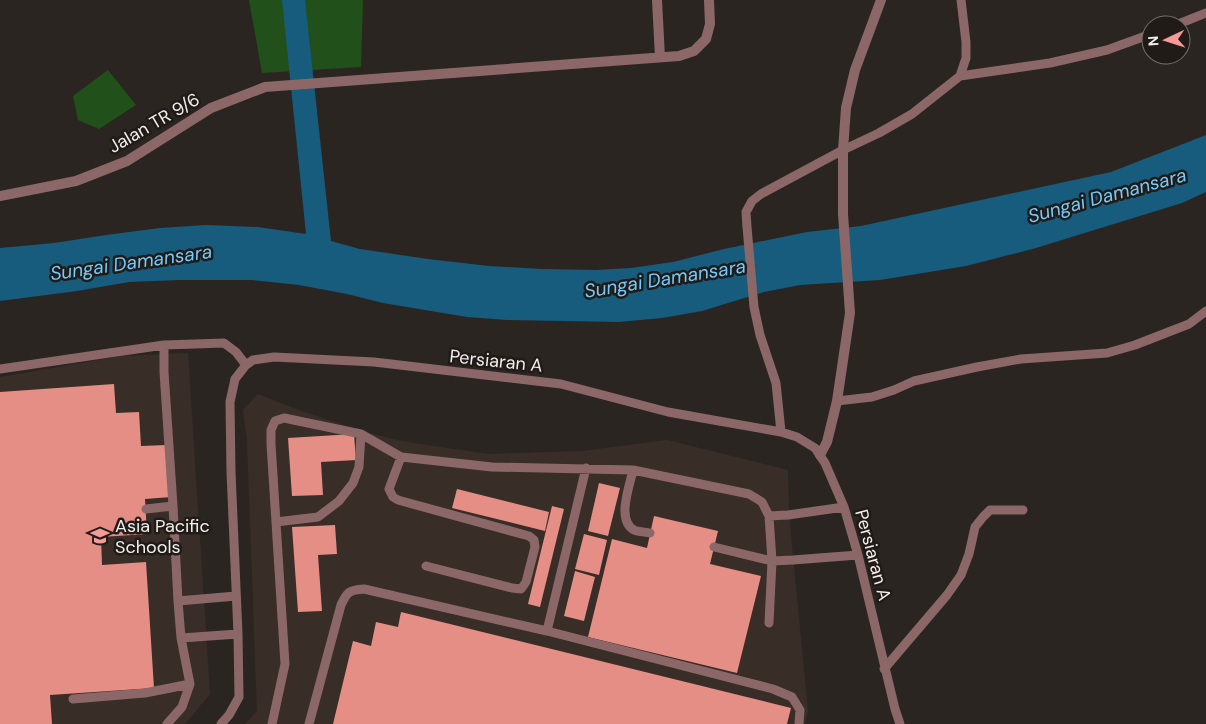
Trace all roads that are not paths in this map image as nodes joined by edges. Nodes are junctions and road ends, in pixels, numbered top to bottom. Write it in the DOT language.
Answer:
graph roads {
  1 [pos="657,0"];
  2 [pos="709,0"];
  3 [pos="881,0"];
  4 [pos="960,0"];
  5 [pos="1206,13"];
  6 [pos="1191,19"];
  7 [pos="1141,38"];
  8 [pos="660,57"];
  9 [pos="960,76"];
  10 [pos="843,150"];
  11 [pos="0,196"];
  12 [pos="1206,312"];
  13 [pos="164,345"];
  14 [pos="246,365"];
  15 [pos="0,369"];
  16 [pos="837,401"];
  17 [pos="781,432"];
  18 [pos="361,434"];
  19 [pos="820,455"];
  20 [pos="401,457"];
  21 [pos="586,468"];
  22 [pos="633,470"];
  23 [pos="173,506"];
  24 [pos="844,508"];
  25 [pos="146,509"];
  26 [pos="1022,510"];
  27 [pos="769,516"];
  28 [pos="276,522"];
  29 [pos="650,533"];
  30 [pos="714,547"];
  31 [pos="858,555"];
  32 [pos="772,561"];
  33 [pos="426,566"];
  34 [pos="236,596"];
  35 [pos="178,601"];
  36 [pos="769,623"];
  37 [pos="547,631"];
  38 [pos="238,634"];
  39 [pos="181,638"];
  40 [pos="884,669"];
  41 [pos="190,684"];
  42 [pos="73,699"];
  43 [pos="167,724"];
  44 [pos="221,724"];
  45 [pos="272,724"];
  46 [pos="309,724"];
  47 [pos="799,724"];
  48 [pos="900,724"];
  1 -- 8 [label="street"];
  2 -- 8 [label="street, Jalan TR 9/6"];
  3 -- 10 [label="street"];
  4 -- 9 [label="lane"];
  5 -- 6 [label="lane"];
  7 -- 9 [label="lane"];
  8 -- 11 [label="street, Jalan TR 9/6"];
  9 -- 10 [label="lane"];
  10 -- 16 [label="street"];
  10 -- 17 [label="lane"];
  12 -- 16 [label="lane"];
  13 -- 14 [label="lane"];
  13 -- 15 [label="lane"];
  13 -- 23 [label="lane"];
  14 -- 17 [label="lane, Persiaran A"];
  14 -- 34 [label="lane"];
  16 -- 19 [label="street"];
  17 -- 19 [label="lane, Persiaran A"];
  18 -- 20 [label="lane"];
  18 -- 28 [label="lane"];
  18 -- 28 [label="lane"];
  19 -- 24 [label="lane, Persiaran A"];
  20 -- 21 [label="lane"];
  20 -- 33 [label="lane"];
  21 -- 22 [label="lane"];
  21 -- 37 [label="lane"];
  22 -- 27 [label="lane"];
  22 -- 29 [label="lane"];
  23 -- 25 [label="lane"];
  23 -- 35 [label="lane"];
  24 -- 27 [label="lane"];
  24 -- 31 [label="lane, Persiaran A"];
  26 -- 40 [label="lane"];
  27 -- 32 [label="lane"];
  28 -- 45 [label="lane"];
  30 -- 32 [label="lane"];
  31 -- 32 [label="lane"];
  31 -- 40 [label="lane, Persiaran A"];
  32 -- 36 [label="lane"];
  34 -- 35 [label="lane"];
  34 -- 38 [label="lane"];
  35 -- 39 [label="lane"];
  37 -- 46 [label="lane"];
  37 -- 47 [label="lane"];
  38 -- 39 [label="lane"];
  38 -- 44 [label="lane"];
  39 -- 41 [label="lane"];
  40 -- 48 [label="lane, Persiaran A"];
  41 -- 42 [label="lane"];
  41 -- 43 [label="lane"];
}
